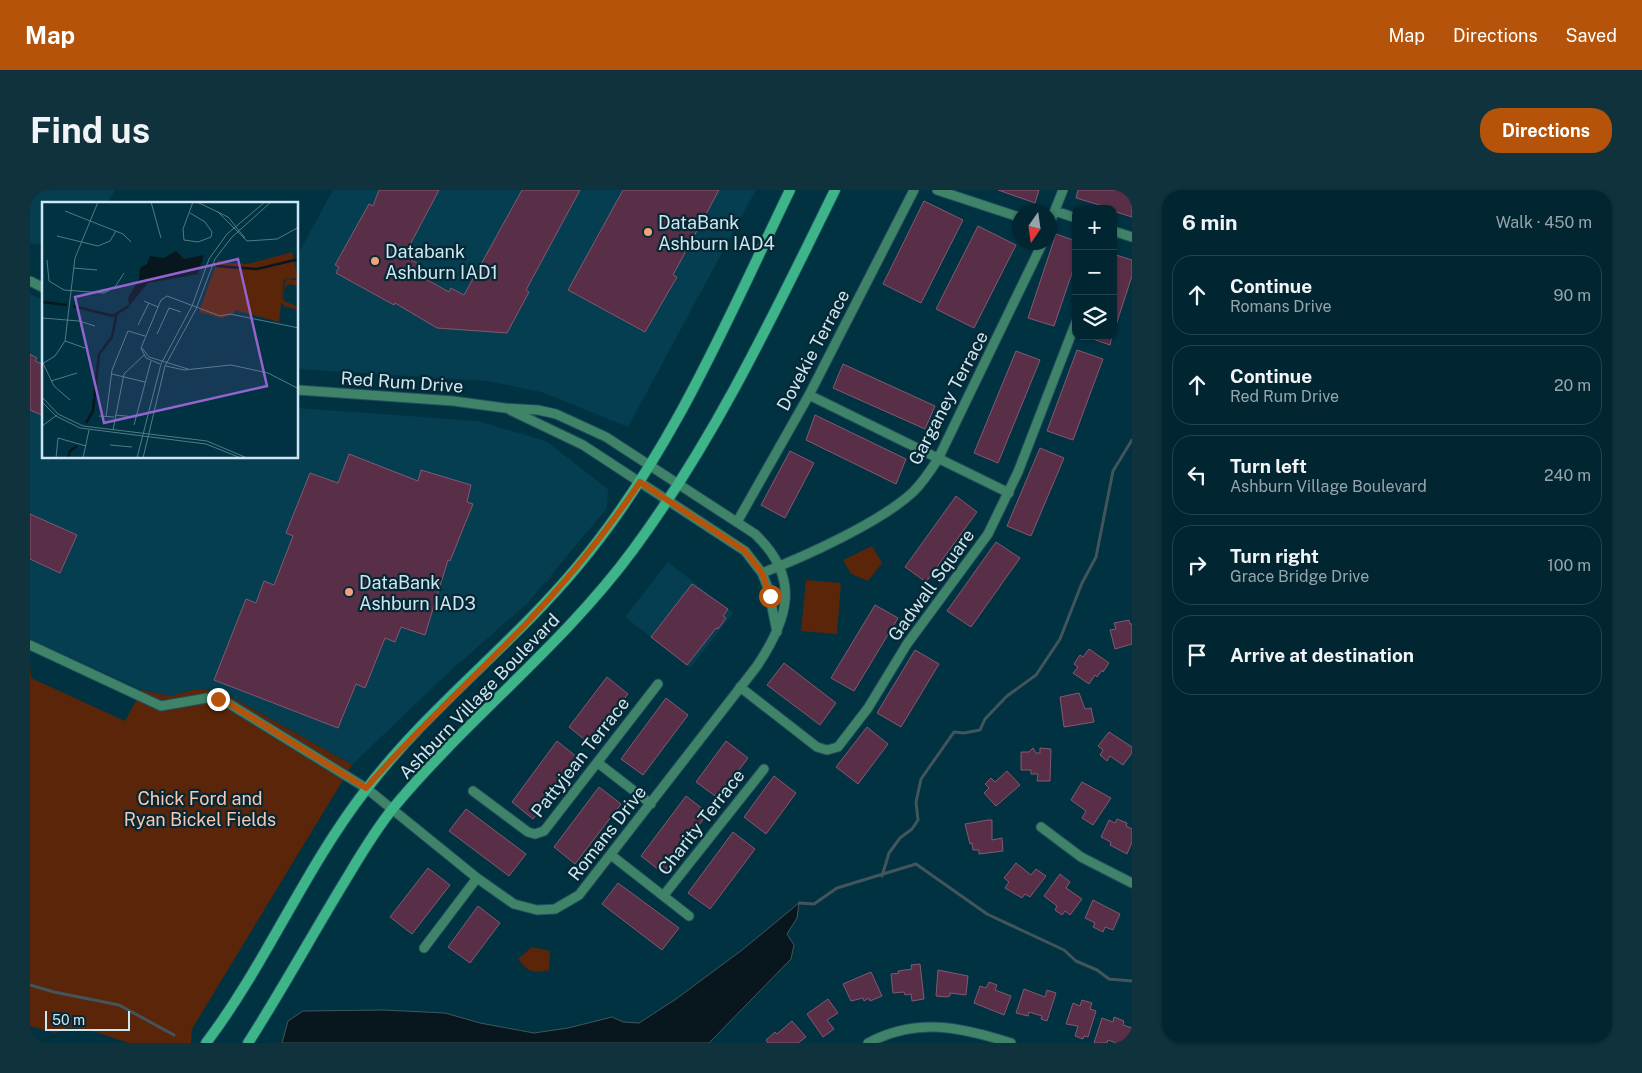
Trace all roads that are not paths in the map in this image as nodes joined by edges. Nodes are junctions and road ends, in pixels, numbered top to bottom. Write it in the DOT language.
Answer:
graph roads {
  1 [pos="790,190"];
  2 [pos="835,190"];
  3 [pos="914,190"];
  4 [pos="937,190"];
  5 [pos="1063,190"];
  6 [pos="1057,206"];
  7 [pos="1057,212"];
  8 [pos="1012,214"];
  9 [pos="1072,217"];
  10 [pos="1117,232"];
  11 [pos="1132,237"];
  12 [pos="1039,250"];
  13 [pos="30,282"];
  14 [pos="42,287"];
  15 [pos="1072,332"];
  16 [pos="299,390"];
  17 [pos="809,395"];
  18 [pos="505,408"];
  19 [pos="938,459"];
  20 [pos="650,466"];
  21 [pos="640,482"];
  22 [pos="678,484"];
  23 [pos="1009,494"];
  24 [pos="668,500"];
  25 [pos="737,522"];
  26 [pos="780,566"];
  27 [pos="762,573"];
  28 [pos="777,632"];
  29 [pos="30,645"];
  30 [pos="658,684"];
  31 [pos="740,686"];
  32 [pos="598,763"];
  33 [pos="764,769"];
  34 [pos="366,788"];
  35 [pos="473,791"];
  36 [pos="651,804"];
  37 [pos="392,809"];
  38 [pos="1041,827"];
  39 [pos="611,855"];
  40 [pos="477,878"];
  41 [pos="1132,883"];
  42 [pos="664,895"];
  43 [pos="689,916"];
  44 [pos="424,948"];
  45 [pos="206,1043"];
  46 [pos="248,1043"];
  47 [pos="868,1043"];
  48 [pos="1011,1043"];
  1 -- 20 [label="main road, Ashburn Village Boulevard"];
  2 -- 22 [label="main road, Ashburn Village Boulevard"];
  3 -- 17 [label="street, Dovekie Terrace"];
  4 -- 8 [label="street"];
  5 -- 6 [label="street"];
  7 -- 9 [label="street"];
  10 -- 11 [label="street"];
  12 -- 19 [label="street, Garganey Terrace"];
  13 -- 14 [label="street"];
  15 -- 23 [label="street, Gadwall Square"];
  16 -- 18 [label="street, Red Rum Drive"];
  17 -- 19 [label="street"];
  17 -- 25 [label="street, Dovekie Terrace"];
  18 -- 20 [label="street, Red Rum Drive"];
  18 -- 21 [label="street, Red Rum Drive"];
  19 -- 23 [label="street"];
  19 -- 26 [label="street, Garganey Terrace"];
  20 -- 21 [label="main road, Ashburn Village Boulevard"];
  20 -- 22 [label="street, Red Rum Drive"];
  21 -- 24 [label="street, Red Rum Drive"];
  21 -- 34 [label="main road, Ashburn Village Boulevard"];
  22 -- 24 [label="main road, Ashburn Village Boulevard"];
  22 -- 25 [label="street, Romans Drive"];
  23 -- 31 [label="street, Gadwall Square"];
  24 -- 27 [label="street"];
  24 -- 37 [label="main road, Ashburn Village Boulevard"];
  25 -- 26 [label="street, Romans Drive"];
  26 -- 27 [label="street, Garganey Terrace"];
  26 -- 28 [label="street, Romans Drive"];
  27 -- 28 [label="street"];
  28 -- 31 [label="street, Romans Drive"];
  29 -- 34 [label="street, Romans Drive"];
  30 -- 32 [label="street, Pattyjean Terrace"];
  31 -- 36 [label="street, Romans Drive"];
  32 -- 35 [label="street, Pattyjean Terrace"];
  32 -- 36 [label="street"];
  33 -- 42 [label="street, Charity Terrace"];
  34 -- 37 [label="street, Romans Drive"];
  34 -- 45 [label="main road, Ashburn Village Boulevard"];
  36 -- 39 [label="street, Romans Drive"];
  37 -- 40 [label="street, Romans Drive"];
  37 -- 46 [label="main road, Ashburn Village Boulevard"];
  38 -- 41 [label="street"];
  39 -- 40 [label="street, Romans Drive"];
  39 -- 42 [label="street"];
  40 -- 44 [label="street"];
  42 -- 43 [label="street"];
  47 -- 48 [label="street"];
}
